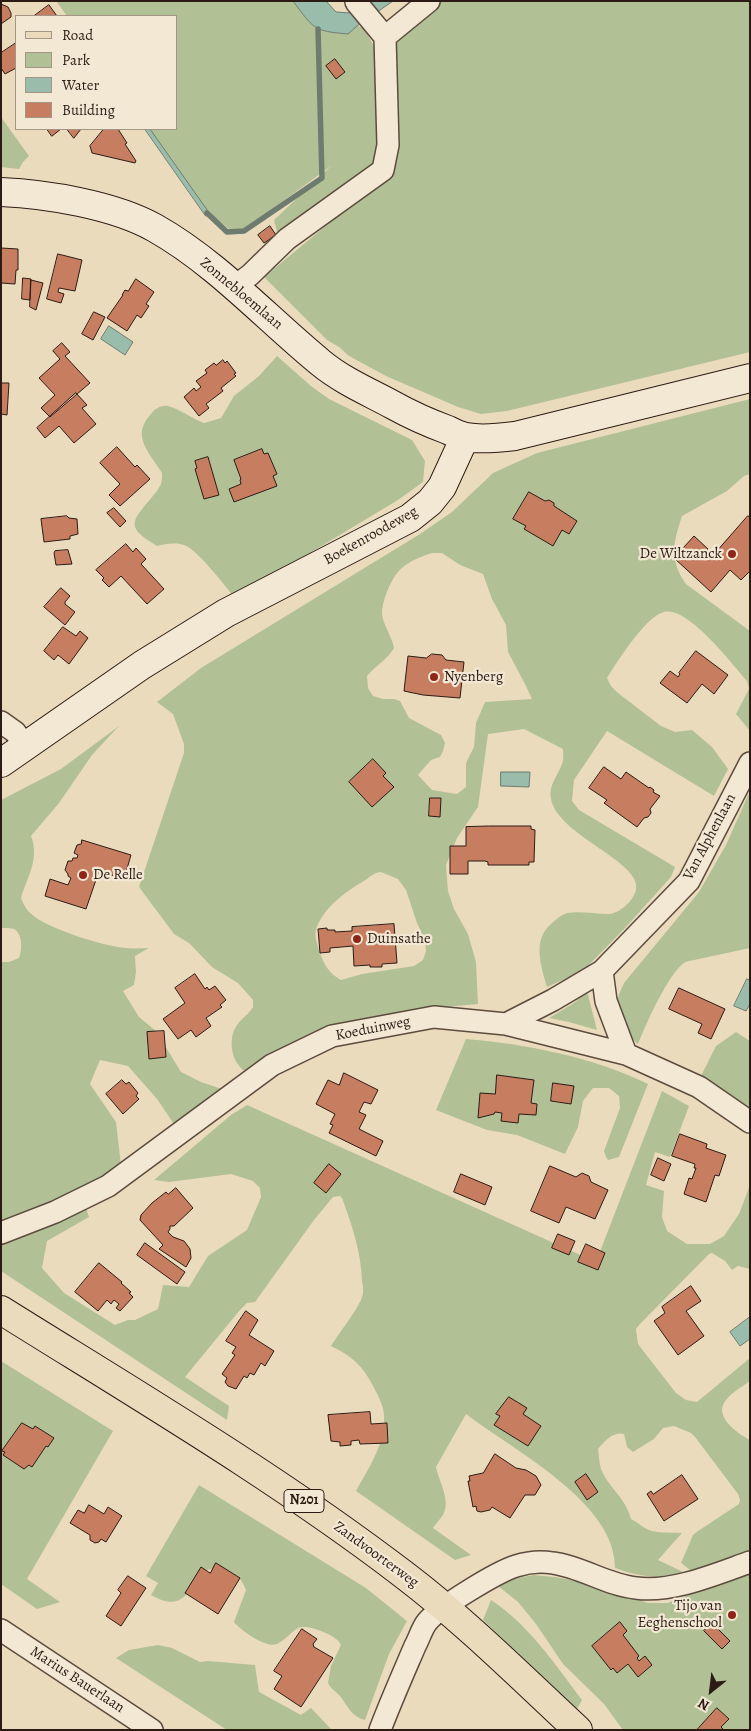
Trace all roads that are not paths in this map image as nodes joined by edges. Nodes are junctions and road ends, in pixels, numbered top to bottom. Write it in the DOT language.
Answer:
graph roads {
  1 [pos="430,1"];
  2 [pos="356,2"];
  3 [pos="378,29"];
  4 [pos="1,192"];
  5 [pos="234,287"];
  6 [pos="750,378"];
  7 [pos="465,437"];
  8 [pos="1,722"];
  9 [pos="26,746"];
  10 [pos="1,763"];
  11 [pos="750,763"];
  12 [pos="602,971"];
  13 [pos="506,1024"];
  14 [pos="626,1054"];
  15 [pos="750,1122"];
  16 [pos="1,1233"];
  17 [pos="1,1310"];
  18 [pos="750,1562"];
  19 [pos="445,1607"];
  20 [pos="1,1630"];
  21 [pos="152,1730"];
  22 [pos="380,1730"];
  23 [pos="578,1730"];
  1 -- 3 [label="street"];
  2 -- 3 [label="street"];
  3 -- 5 [label="street"];
  4 -- 5 [label="main road, Zonnebloemlaan"];
  5 -- 7 [label="main road, Zonnebloemlaan"];
  6 -- 7 [label="main road"];
  7 -- 9 [label="main road, Boekenroodeweg"];
  8 -- 9 [label="street"];
  9 -- 10 [label="main road, Boekenroodeweg"];
  11 -- 12 [label="street, Van Alphenlaan"];
  12 -- 13 [label="street, Van Alphenlaan"];
  12 -- 14 [label="street"];
  13 -- 14 [label="street, Koeduinweg"];
  13 -- 16 [label="street, Koeduinweg"];
  14 -- 15 [label="street, Koeduinweg"];
  17 -- 19 [label="main road, Zandvoorterweg / N201"];
  18 -- 19 [label="street"];
  19 -- 22 [label="street"];
  19 -- 23 [label="main road, Zandvoorterweg / N201"];
  20 -- 21 [label="street, Marius Bauerlaan"];
}
